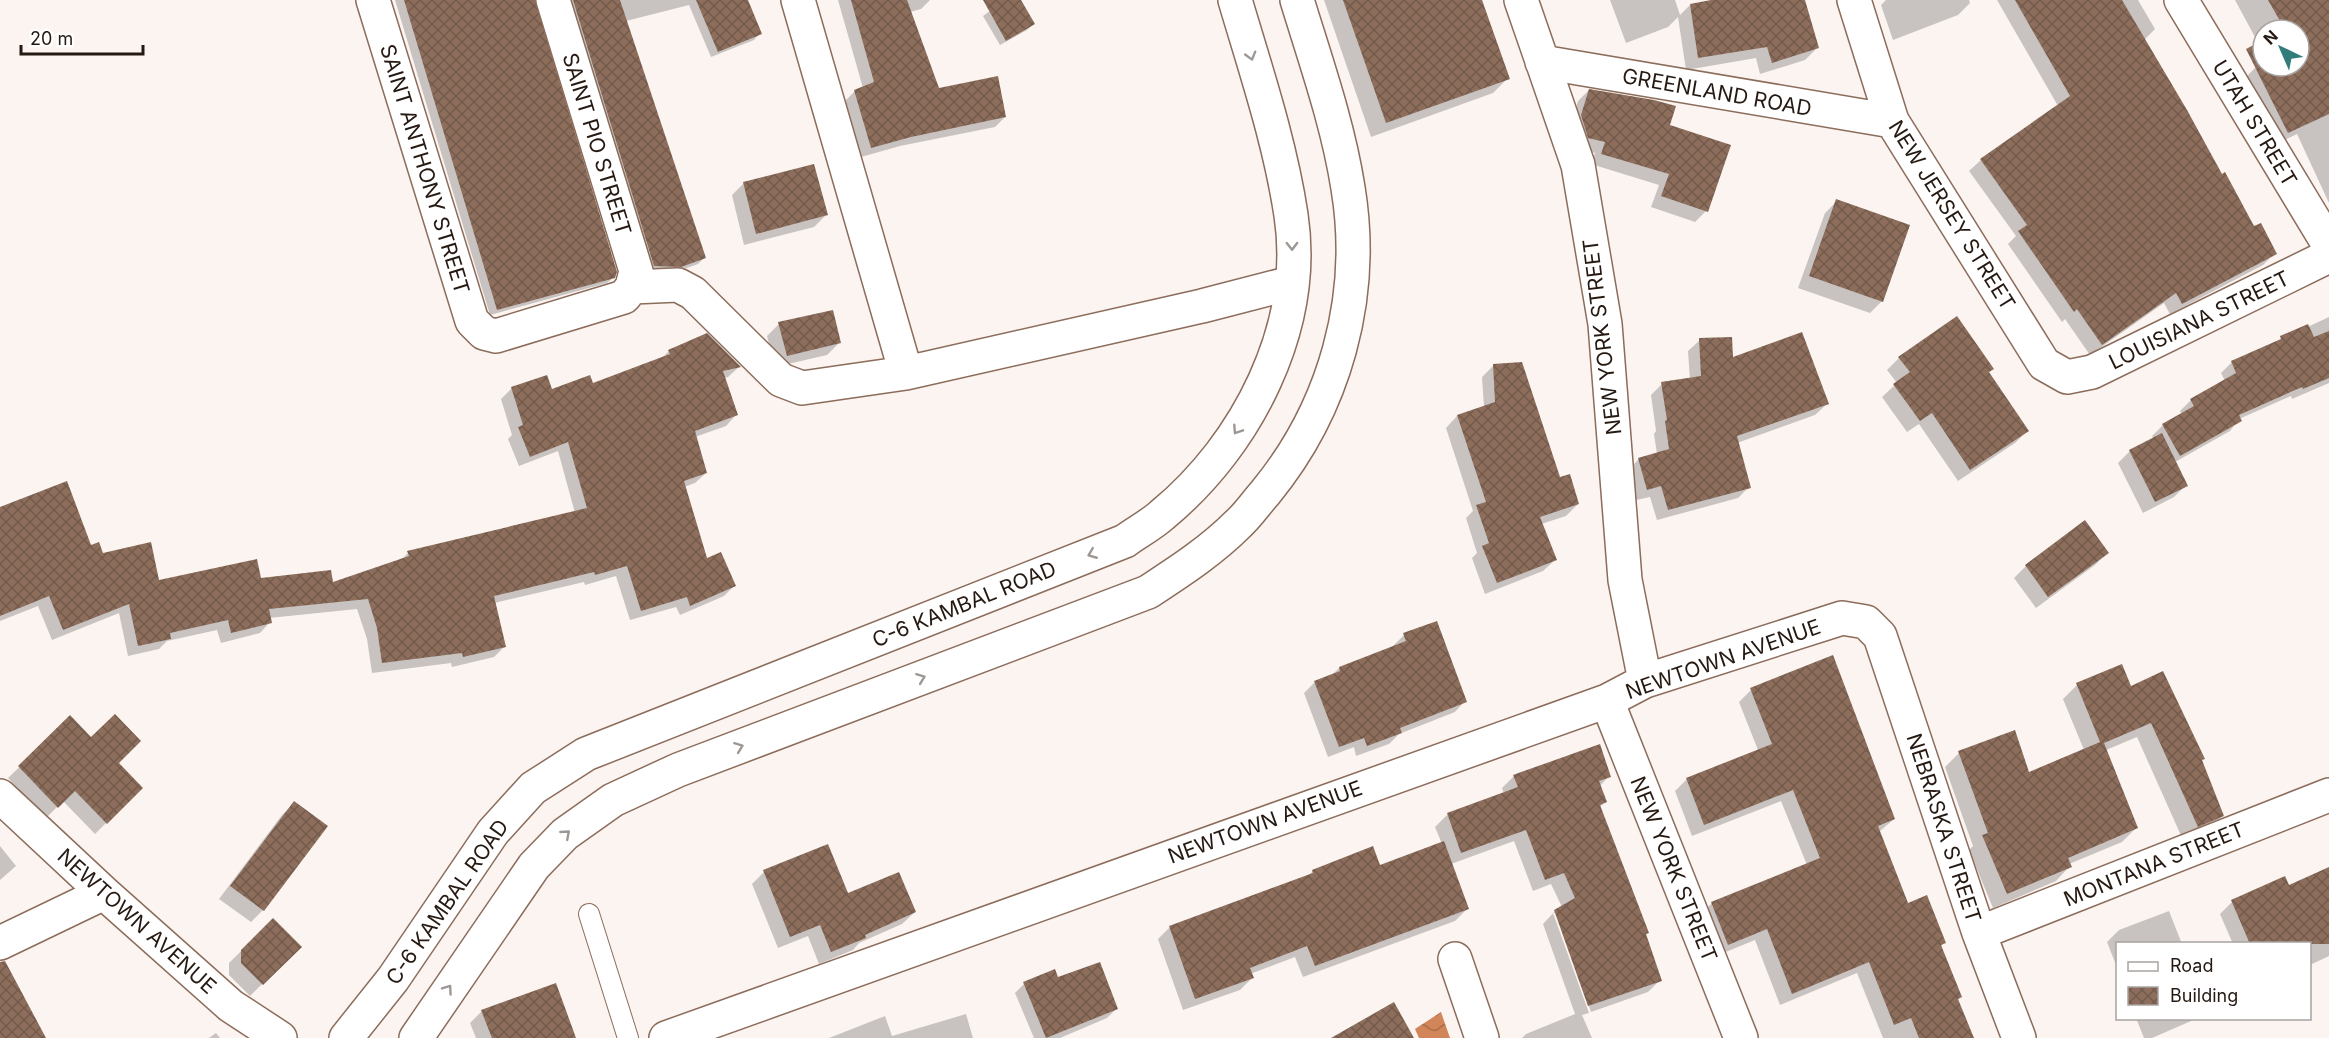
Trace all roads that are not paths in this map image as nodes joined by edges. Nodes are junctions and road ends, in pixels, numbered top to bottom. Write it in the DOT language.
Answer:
graph roads {
  1 [pos="373,0"];
  2 [pos="553,0"];
  3 [pos="798,0"];
  4 [pos="1235,0"];
  5 [pos="1297,0"];
  6 [pos="1521,0"];
  7 [pos="1854,0"];
  8 [pos="2181,0"];
  9 [pos="1542,62"];
  10 [pos="1892,121"];
  11 [pos="2329,245"];
  12 [pos="2329,256"];
  13 [pos="1291,283"];
  14 [pos="632,287"];
  15 [pos="906,374"];
  16 [pos="2067,377"];
  17 [pos="1866,622"];
  18 [pos="1644,681"];
  19 [pos="1607,701"];
  20 [pos="2329,795"];
  21 [pos="0,796"];
  22 [pos="104,893"];
  23 [pos="589,914"];
  24 [pos="1979,933"];
  25 [pos="0,943"];
  26 [pos="1455,959"];
  27 [pos="280,1038"];
  28 [pos="346,1038"];
  29 [pos="416,1038"];
  30 [pos="628,1038"];
  31 [pos="666,1038"];
  32 [pos="1482,1038"];
  33 [pos="1741,1038"];
  34 [pos="2019,1038"];
  1 -- 14 [label="street, SAINT ANTHONY STREET"];
  2 -- 14 [label="street, SAINT PIO STREET"];
  3 -- 15 [label="street"];
  4 -- 13 [label="street, C-6 KAMBAL ROAD, one-way"];
  29 -- 5 [label="street, one-way"];
  6 -- 9 [label="street, NEW YORK STREET"];
  7 -- 10 [label="street, NEW JERSEY STREET"];
  8 -- 11 [label="street, UTAH STREET"];
  9 -- 10 [label="street, GREENLAND ROAD"];
  9 -- 18 [label="street, NEW YORK STREET"];
  10 -- 16 [label="street, NEW JERSEY STREET"];
  12 -- 16 [label="street, LOUISIANA STREET"];
  13 -- 15 [label="street"];
  13 -- 28 [label="street, C-6 KAMBAL ROAD, one-way"];
  14 -- 15 [label="street"];
  17 -- 18 [label="street, NEWTOWN AVENUE"];
  17 -- 24 [label="street, NEBRASKA STREET"];
  18 -- 19 [label="street, NEWTOWN AVENUE"];
  19 -- 31 [label="street, NEWTOWN AVENUE"];
  19 -- 33 [label="street, NEW YORK STREET"];
  20 -- 24 [label="street, MONTANA STREET"];
  21 -- 22 [label="street, NEWTOWN AVENUE"];
  22 -- 25 [label="street"];
  22 -- 27 [label="street, NEWTOWN AVENUE"];
  23 -- 30 [label="lane"];
  24 -- 34 [label="street, NEBRASKA STREET"];
  26 -- 32 [label="street"];
}
